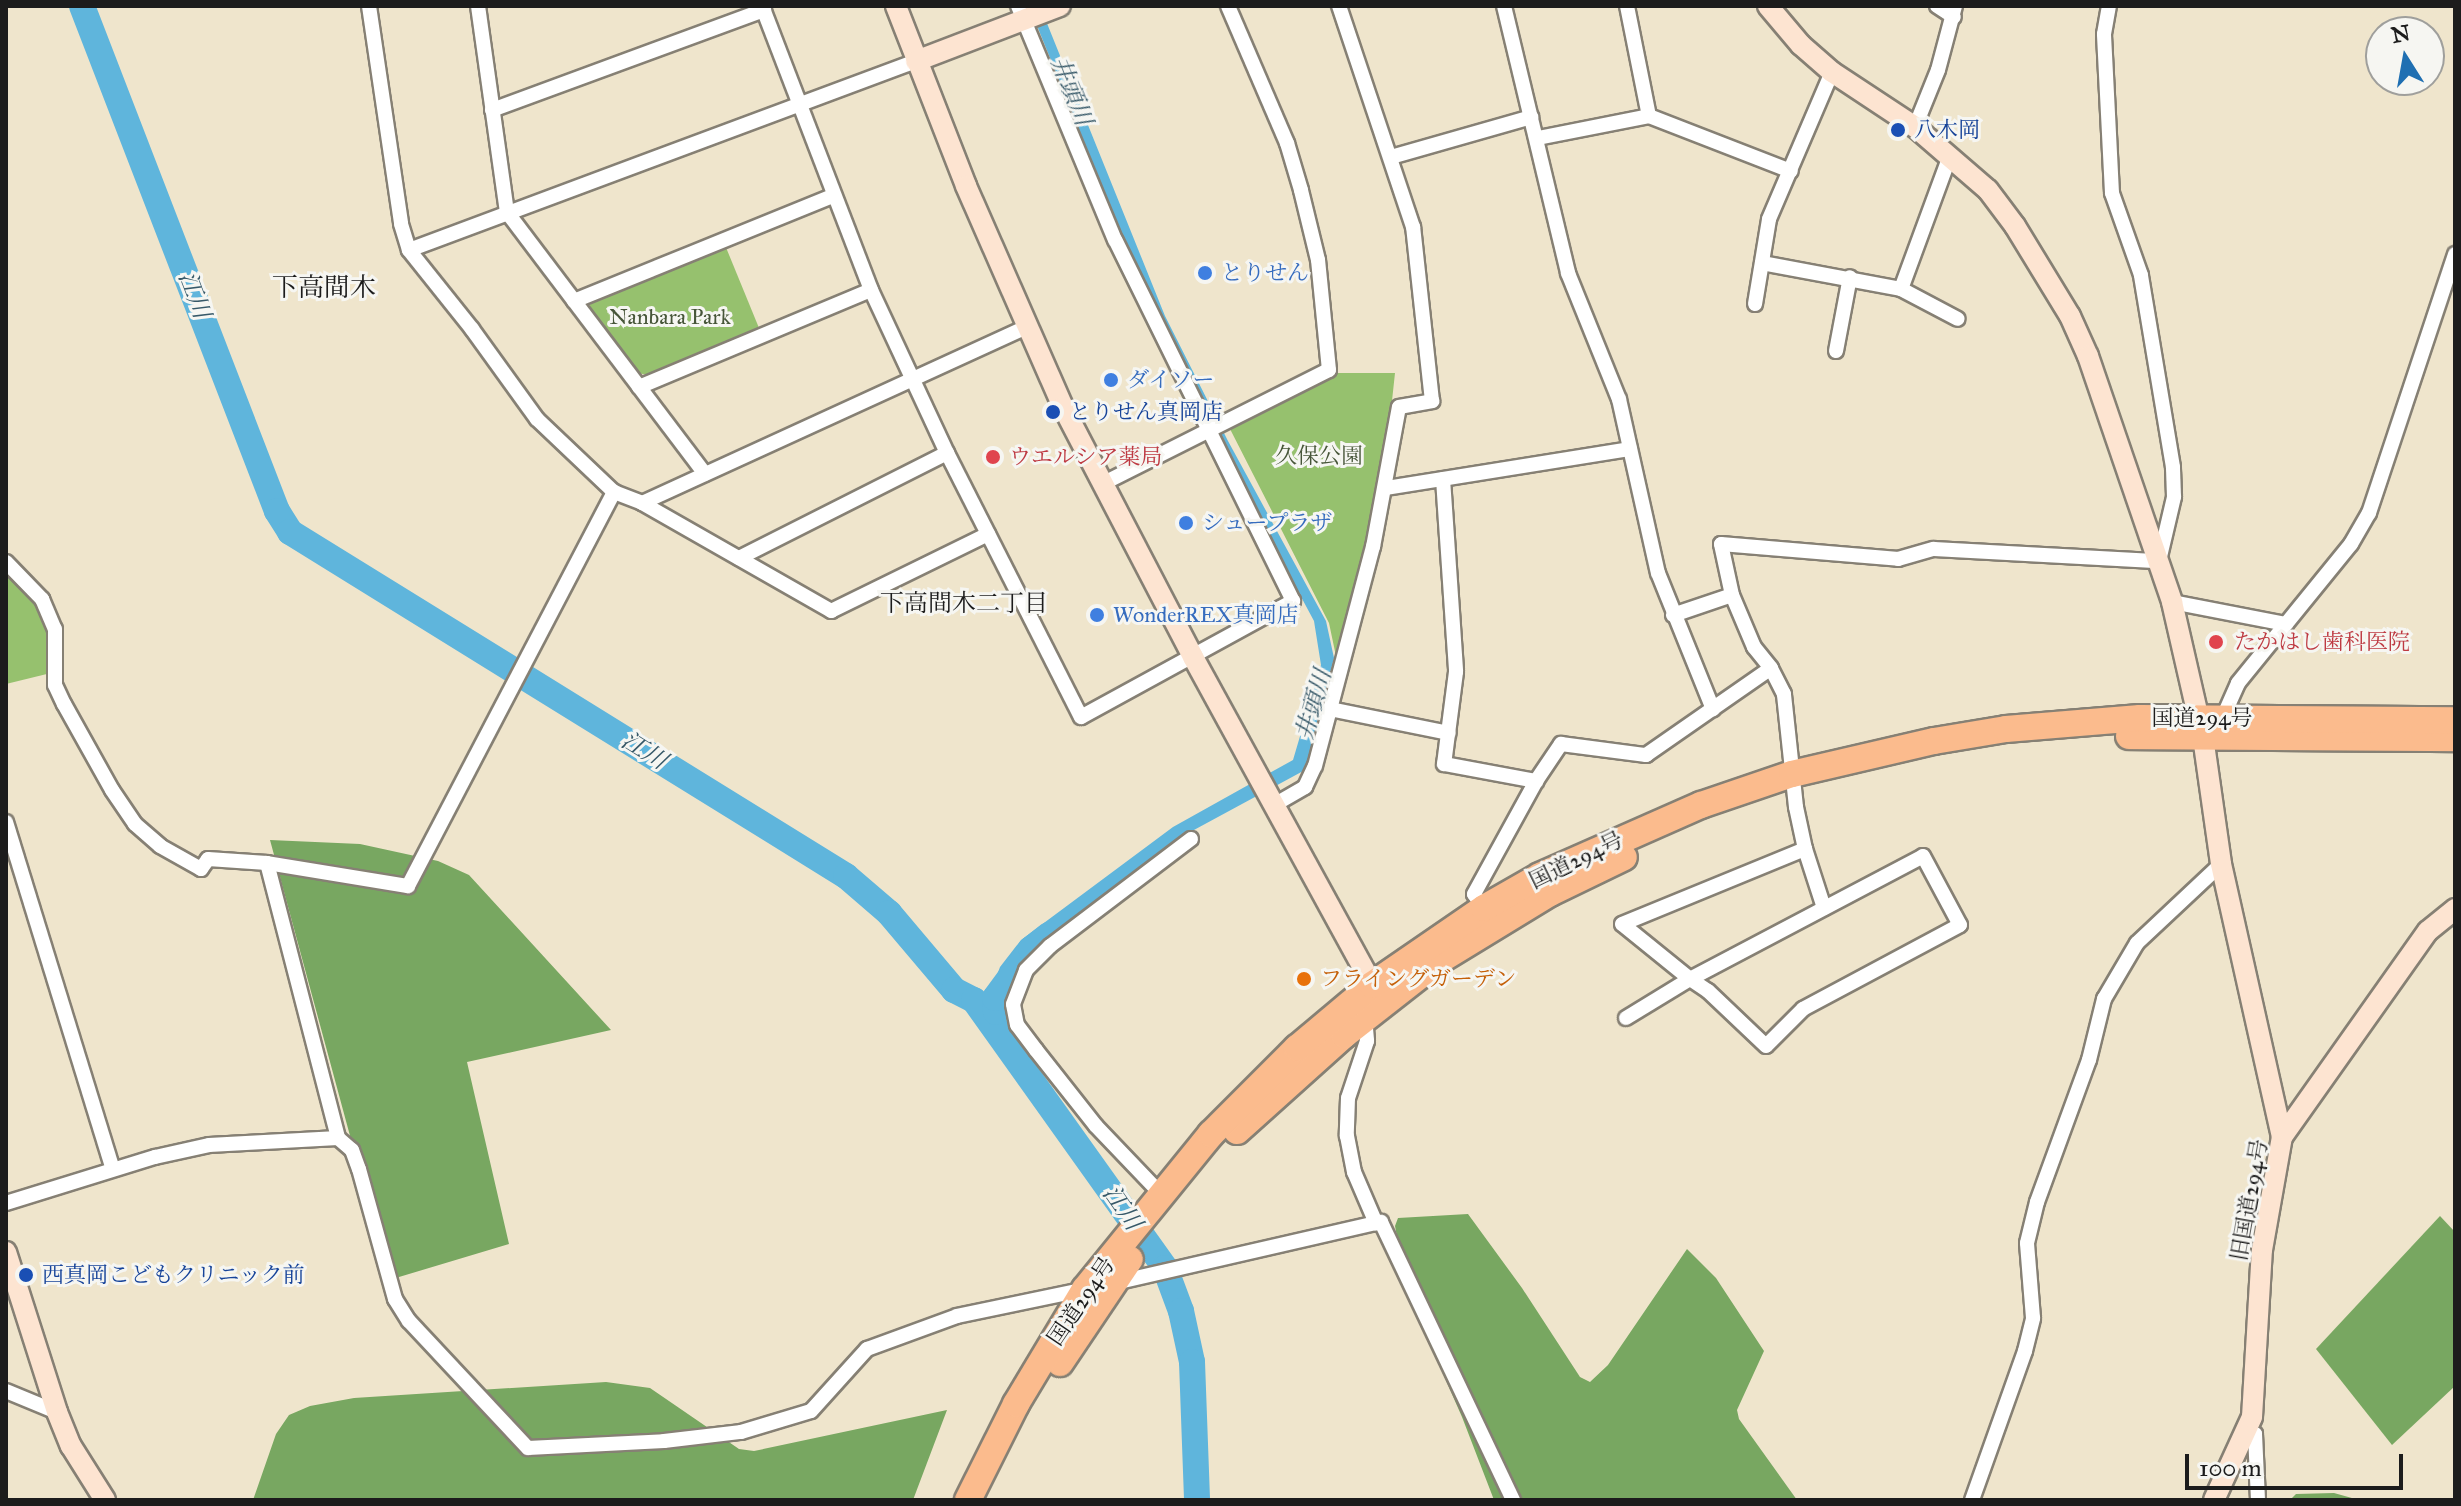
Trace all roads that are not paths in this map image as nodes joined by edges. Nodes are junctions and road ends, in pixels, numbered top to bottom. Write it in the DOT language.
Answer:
graph roads {
  1 [pos="369,6"];
  2 [pos="478,6"];
  3 [pos="896,6"];
  4 [pos="1060,6"];
  5 [pos="1228,6"];
  6 [pos="1339,6"];
  7 [pos="1504,6"];
  8 [pos="1627,6"];
  9 [pos="1768,6"];
  10 [pos="1937,6"];
  11 [pos="2109,6"];
  12 [pos="763,8"];
  13 [pos="1954,11"];
  14 [pos="1021,13"];
  15 [pos="916,61"];
  16 [pos="1832,72"];
  17 [pos="798,105"];
  18 [pos="492,110"];
  19 [pos="1649,116"];
  20 [pos="1531,117"];
  21 [pos="1915,127"];
  22 [pos="1538,138"];
  23 [pos="1950,156"];
  24 [pos="1391,157"];
  25 [pos="1791,171"];
  26 [pos="832,196"];
  27 [pos="507,212"];
  28 [pos="409,250"];
  29 [pos="2455,254"];
  30 [pos="1762,263"];
  31 [pos="1850,277"];
  32 [pos="1901,289"];
  33 [pos="871,290"];
  34 [pos="574,301"];
  35 [pos="1755,304"];
  36 [pos="1958,319"];
  37 [pos="1026,327"];
  38 [pos="1836,351"];
  39 [pos="912,379"];
  40 [pos="639,387"];
  41 [pos="1206,430"];
  42 [pos="1630,449"];
  43 [pos="947,453"];
  44 [pos="705,474"];
  45 [pos="1443,479"];
  46 [pos="1102,484"];
  47 [pos="1386,488"];
  48 [pos="614,492"];
  49 [pos="642,503"];
  50 [pos="988,534"];
  51 [pos="739,558"];
  52 [pos="2159,561"];
  53 [pos="6,562"];
  54 [pos="1732,595"];
  55 [pos="2172,602"];
  56 [pos="1673,615"];
  57 [pos="2286,624"];
  58 [pos="1193,657"];
  59 [pos="1771,668"];
  60 [pos="1330,709"];
  61 [pos="1713,709"];
  62 [pos="2455,720"];
  63 [pos="2208,724"];
  64 [pos="1449,733"];
  65 [pos="2455,738"];
  66 [pos="1536,781"];
  67 [pos="1793,782"];
  68 [pos="1272,802"];
  69 [pos="6,822"];
  70 [pos="1191,839"];
  71 [pos="1805,849"];
  72 [pos="11,853"];
  73 [pos="267,863"];
  74 [pos="2221,864"];
  75 [pos="1484,908"];
  76 [pos="1824,908"];
  77 [pos="2455,909"];
  78 [pos="1690,979"];
  79 [pos="1373,1002"];
  80 [pos="1626,1018"];
  81 [pos="2282,1137"];
  82 [pos="338,1138"];
  83 [pos="113,1169"];
  84 [pos="6,1203"];
  85 [pos="1159,1203"];
  86 [pos="1376,1223"];
  87 [pos="1129,1246"];
  88 [pos="6,1252"];
  89 [pos="1112,1284"];
  90 [pos="1085,1289"];
  91 [pos="6,1391"];
  92 [pos="57,1412"];
  93 [pos="2246,1430"];
  94 [pos="105,1500"];
  95 [pos="968,1500"];
  96 [pos="987,1500"];
  97 [pos="1513,1500"];
  98 [pos="1972,1500"];
  99 [pos="2214,1500"];
  100 [pos="2258,1500"];
  1 -- 28 [label="street"];
  2 -- 18 [label="street"];
  3 -- 15 [label="street"];
  4 -- 14 [label="street"];
  5 -- 41 [label="street"];
  6 -- 24 [label="street"];
  7 -- 20 [label="street"];
  8 -- 19 [label="street"];
  9 -- 16 [label="street"];
  10 -- 13 [label="street"];
  11 -- 52 [label="street"];
  12 -- 17 [label="street"];
  12 -- 18 [label="street"];
  13 -- 21 [label="street"];
  14 -- 15 [label="street"];
  14 -- 41 [label="street"];
  15 -- 17 [label="street"];
  15 -- 37 [label="street"];
  16 -- 21 [label="street"];
  16 -- 25 [label="street"];
  17 -- 26 [label="street"];
  17 -- 27 [label="street"];
  18 -- 27 [label="street"];
  19 -- 22 [label="street"];
  19 -- 25 [label="street"];
  20 -- 22 [label="street"];
  20 -- 24 [label="street"];
  21 -- 23 [label="street"];
  22 -- 42 [label="street"];
  23 -- 32 [label="street"];
  23 -- 52 [label="street"];
  24 -- 47 [label="street"];
  25 -- 30 [label="street"];
  26 -- 33 [label="street"];
  26 -- 34 [label="street"];
  27 -- 28 [label="street"];
  27 -- 34 [label="street"];
  28 -- 48 [label="street"];
  29 -- 57 [label="street"];
  30 -- 31 [label="street"];
  30 -- 35 [label="street"];
  31 -- 32 [label="street"];
  31 -- 38 [label="street"];
  32 -- 36 [label="street"];
  33 -- 39 [label="street"];
  33 -- 40 [label="street"];
  34 -- 40 [label="street"];
  37 -- 39 [label="street"];
  37 -- 46 [label="street"];
  39 -- 43 [label="street"];
  39 -- 44 [label="street"];
  40 -- 44 [label="street"];
  41 -- 46 [label="street"];
  41 -- 58 [label="street"];
  42 -- 45 [label="street"];
  42 -- 56 [label="street"];
  43 -- 50 [label="street"];
  43 -- 51 [label="street"];
  44 -- 49 [label="street"];
  45 -- 47 [label="street"];
  45 -- 64 [label="street"];
  46 -- 58 [label="street"];
  47 -- 60 [label="street"];
  48 -- 49 [label="street"];
  48 -- 73 [label="street"];
  49 -- 51 [label="street"];
  50 -- 51 [label="street"];
  50 -- 58 [label="street"];
  52 -- 54 [label="street"];
  52 -- 55 [label="street"];
  53 -- 73 [label="street"];
  54 -- 56 [label="street"];
  54 -- 59 [label="street"];
  55 -- 57 [label="street"];
  55 -- 63 [label="street"];
  56 -- 61 [label="street"];
  57 -- 63 [label="street"];
  58 -- 68 [label="street"];
  59 -- 61 [label="street"];
  59 -- 67 [label="street"];
  60 -- 64 [label="street"];
  60 -- 68 [label="street"];
  61 -- 66 [label="street"];
  62 -- 63 [label="highway, 国道294号"];
  63 -- 65 [label="highway, 国道294号"];
  63 -- 67 [label="highway, 国道294号"];
  63 -- 74 [label="street"];
  64 -- 66 [label="street"];
  66 -- 75 [label="street"];
  67 -- 71 [label="street"];
  67 -- 75 [label="highway, 国道294号"];
  67 -- 79 [label="highway, 国道294号"];
  68 -- 79 [label="street"];
  69 -- 72 [label="street"];
  70 -- 85 [label="street"];
  71 -- 76 [label="street"];
  71 -- 78 [label="street"];
  72 -- 83 [label="street"];
  73 -- 82 [label="street"];
  74 -- 81 [label="street"];
  74 -- 98 [label="street"];
  75 -- 79 [label="highway, 国道294号"];
  76 -- 78 [label="street"];
  76 -- 78 [label="street"];
  77 -- 81 [label="street, 旧国道294号"];
  78 -- 80 [label="street"];
  79 -- 85 [label="highway, 国道294号"];
  79 -- 86 [label="street"];
  81 -- 93 [label="street, 旧国道294号"];
  82 -- 83 [label="street"];
  82 -- 90 [label="street"];
  83 -- 84 [label="street"];
  85 -- 87 [label="highway, 国道294号"];
  86 -- 89 [label="street"];
  86 -- 97 [label="street"];
  87 -- 89 [label="highway, 国道294号"];
  87 -- 90 [label="highway, 国道294号"];
  88 -- 92 [label="street"];
  89 -- 90 [label="street"];
  89 -- 96 [label="highway, 国道294号"];
  90 -- 95 [label="highway, 国道294号"];
  91 -- 92 [label="street"];
  92 -- 94 [label="street"];
  93 -- 99 [label="street, 旧国道294号"];
  93 -- 100 [label="street"];
}
